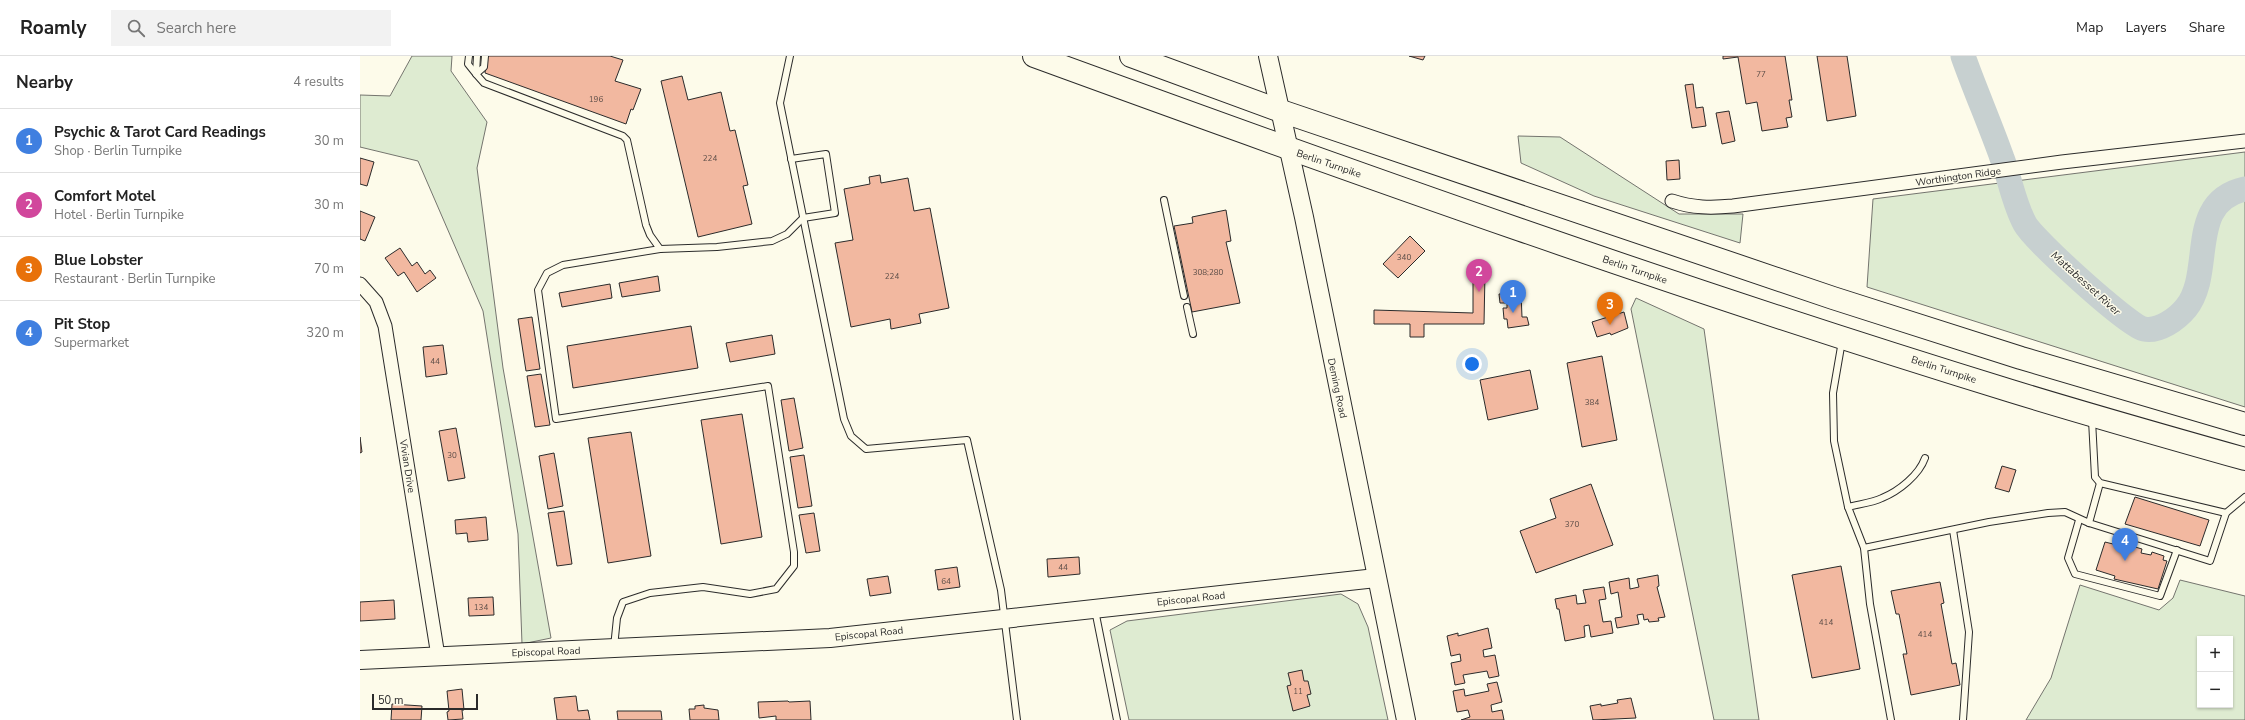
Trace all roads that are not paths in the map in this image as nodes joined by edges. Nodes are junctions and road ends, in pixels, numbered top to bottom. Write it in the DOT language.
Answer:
graph roads {
  1 [pos="469,56"];
  2 [pos="477,56"];
  3 [pos="485,56"];
  4 [pos="790,56"];
  5 [pos="1034,56"];
  6 [pos="1131,56"];
  7 [pos="1268,56"];
  8 [pos="476,74"];
  9 [pos="1281,111"];
  10 [pos="2245,141"];
  11 [pos="1289,149"];
  12 [pos="790,160"];
  13 [pos="1164,200"];
  14 [pos="1672,202"];
  15 [pos="803,218"];
  16 [pos="660,249"];
  17 [pos="360,284"];
  18 [pos="1184,296"];
  19 [pos="1187,307"];
  20 [pos="1193,334"];
  21 [pos="1843,337"];
  22 [pos="2092,415"];
  23 [pos="2245,424"];
  24 [pos="1925,458"];
  25 [pos="2245,459"];
  26 [pos="2100,483"];
  27 [pos="2245,497"];
  28 [pos="1848,507"];
  29 [pos="2226,513"];
  30 [pos="2079,520"];
  31 [pos="2089,523"];
  32 [pos="1953,530"];
  33 [pos="1864,548"];
  34 [pos="2177,550"];
  35 [pos="1376,578"];
  36 [pos="1094,608"];
  37 [pos="1005,618"];
  38 [pos="614,648"];
  39 [pos="438,656"];
  40 [pos="360,660"];
  41 [pos="1017,720"];
  42 [pos="1117,720"];
  43 [pos="1406,720"];
  44 [pos="1891,720"];
  45 [pos="1963,720"];
  1 -- 8 [label="lane"];
  2 -- 8 [label="lane"];
  3 -- 8 [label="lane"];
  4 -- 12 [label="lane"];
  5 -- 11 [label="highway, Berlin Turnpike"];
  6 -- 9 [label="highway"];
  7 -- 9 [label="street, Deming Road"];
  8 -- 16 [label="lane"];
  9 -- 11 [label="street, Deming Road"];
  9 -- 23 [label="highway"];
  10 -- 14 [label="street, Worthington Ridge"];
  11 -- 21 [label="highway, Berlin Turnpike"];
  11 -- 35 [label="street, Deming Road"];
  12 -- 15 [label="lane"];
  12 -- 15 [label="lane"];
  13 -- 18 [label="lane"];
  15 -- 16 [label="lane"];
  15 -- 37 [label="lane"];
  16 -- 38 [label="lane"];
  17 -- 39 [label="street, Vivian Drive"];
  19 -- 20 [label="lane"];
  21 -- 22 [label="highway, Berlin Turnpike"];
  21 -- 28 [label="lane"];
  22 -- 25 [label="highway, Berlin Turnpike"];
  22 -- 26 [label="lane"];
  24 -- 28 [label="lane"];
  26 -- 29 [label="lane"];
  26 -- 31 [label="lane"];
  27 -- 29 [label="lane"];
  28 -- 33 [label="lane"];
  29 -- 34 [label="lane"];
  30 -- 31 [label="lane"];
  30 -- 32 [label="lane"];
  30 -- 34 [label="lane"];
  31 -- 34 [label="lane"];
  32 -- 33 [label="lane"];
  32 -- 45 [label="lane"];
  33 -- 44 [label="lane"];
  35 -- 36 [label="street, Episcopal Road"];
  35 -- 43 [label="street, Deming Road"];
  36 -- 37 [label="street, Episcopal Road"];
  36 -- 42 [label="lane"];
  37 -- 38 [label="street, Episcopal Road"];
  37 -- 41 [label="lane"];
  38 -- 39 [label="street, Episcopal Road"];
  39 -- 40 [label="street, Episcopal Road"];
}
